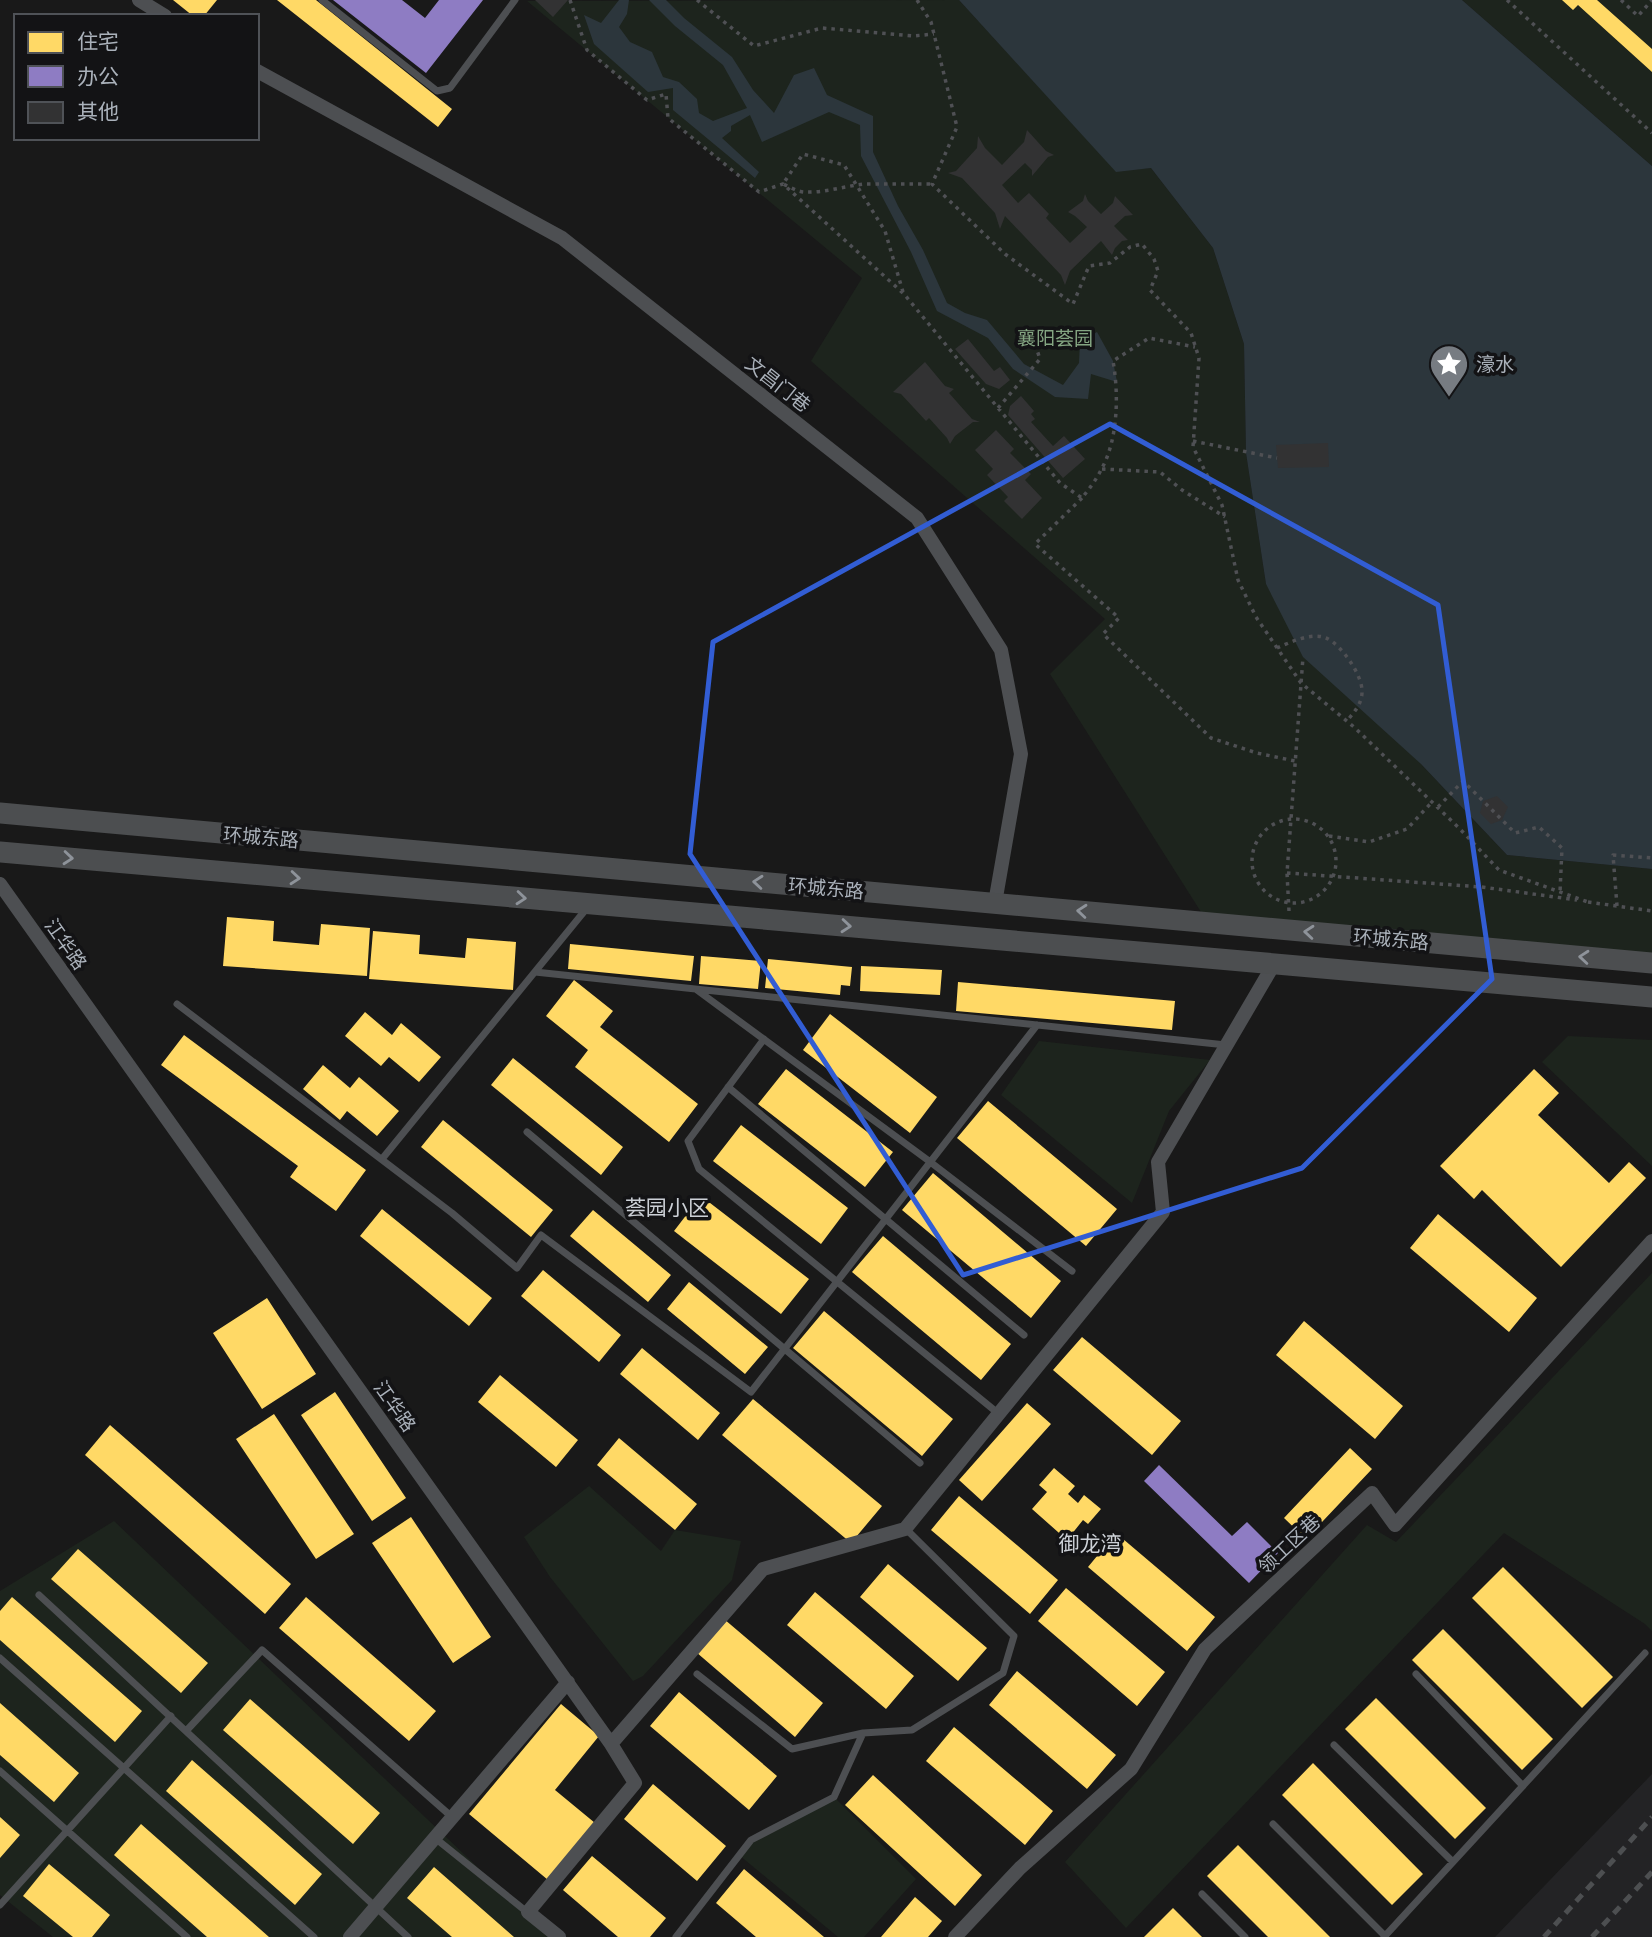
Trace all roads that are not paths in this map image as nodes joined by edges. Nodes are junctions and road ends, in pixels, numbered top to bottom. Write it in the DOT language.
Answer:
graph roads {
  1 [pos="139,0"];
  2 [pos="322,0"];
  3 [pos="515,0"];
  4 [pos="162,14"];
  5 [pos="259,72"];
  6 [pos="0,813"];
  7 [pos="0,852"];
  8 [pos="0,884"];
  9 [pos="995,903"];
  10 [pos="590,904"];
  11 [pos="1652,963"];
  12 [pos="1275,964"];
  13 [pos="535,972"];
  14 [pos="697,989"];
  15 [pos="1652,997"];
  16 [pos="177,1004"];
  17 [pos="1037,1025"];
  18 [pos="764,1039"];
  19 [pos="1227,1045"];
  20 [pos="728,1087"];
  21 [pos="527,1132"];
  22 [pos="382,1160"];
  23 [pos="929,1161"];
  24 [pos="885,1218"];
  25 [pos="1652,1241"];
  26 [pos="1072,1271"];
  27 [pos="836,1281"];
  28 [pos="1024,1335"];
  29 [pos="784,1348"];
  30 [pos="999,1414"];
  31 [pos="920,1463"];
  32 [pos="905,1529"];
  33 [pos="39,1595"];
  34 [pos="1645,1653"];
  35 [pos="0,1658"];
  36 [pos="697,1674"];
  37 [pos="1416,1674"];
  38 [pos="568,1682"];
  39 [pos="172,1716"];
  40 [pos="187,1730"];
  41 [pos="863,1733"];
  42 [pos="611,1744"];
  43 [pos="1334,1745"];
  44 [pos="124,1768"];
  45 [pos="0,1771"];
  46 [pos="1523,1786"];
  47 [pos="452,1818"];
  48 [pos="1273,1824"];
  49 [pos="67,1831"];
  50 [pos="435,1838"];
  51 [pos="1453,1862"];
  52 [pos="1202,1894"];
  53 [pos="2,1899"];
  54 [pos="375,1908"];
  55 [pos="528,1912"];
  56 [pos="187,1937"];
  57 [pos="314,1937"];
  58 [pos="350,1937"];
  59 [pos="408,1937"];
  60 [pos="559,1937"];
  61 [pos="676,1937"];
  62 [pos="955,1937"];
  63 [pos="1245,1937"];
  64 [pos="1385,1937"];
  1 -- 4 [label="street"];
  2 -- 3 [label="lane"];
  5 -- 9 [label="street, 文昌门巷"];
  9 -- 6 [label="main road, 环城东路, one-way"];
  7 -- 10 [label="main road, 环城东路, one-way"];
  8 -- 38 [label="street, 江华路"];
  11 -- 9 [label="main road, 环城东路, one-way"];
  10 -- 12 [label="main road, 环城东路, one-way"];
  10 -- 13 [label="lane"];
  12 -- 15 [label="main road, 环城东路"];
  12 -- 19 [label="street"];
  13 -- 14 [label="lane"];
  13 -- 22 [label="lane"];
  14 -- 17 [label="lane"];
  14 -- 18 [label="lane"];
  16 -- 22 [label="lane"];
  17 -- 19 [label="lane"];
  17 -- 23 [label="lane"];
  18 -- 20 [label="lane"];
  18 -- 23 [label="lane"];
  19 -- 30 [label="street"];
  20 -- 24 [label="lane"];
  20 -- 27 [label="lane"];
  21 -- 29 [label="lane"];
  22 -- 29 [label="lane"];
  23 -- 24 [label="lane"];
  23 -- 26 [label="lane"];
  24 -- 27 [label="lane"];
  24 -- 28 [label="lane"];
  25 -- 62 [label="street, 领工区巷"];
  27 -- 29 [label="lane"];
  27 -- 30 [label="lane"];
  29 -- 31 [label="lane"];
  30 -- 32 [label="street"];
  32 -- 41 [label="lane"];
  32 -- 42 [label="street"];
  33 -- 39 [label="lane"];
  34 -- 46 [label="lane"];
  35 -- 44 [label="lane"];
  36 -- 41 [label="lane"];
  37 -- 46 [label="lane"];
  38 -- 42 [label="street, 江华路"];
  38 -- 47 [label="street"];
  39 -- 40 [label="lane"];
  39 -- 44 [label="lane"];
  40 -- 47 [label="lane"];
  40 -- 54 [label="lane"];
  41 -- 61 [label="lane"];
  42 -- 55 [label="street, 江华路"];
  43 -- 51 [label="lane"];
  44 -- 49 [label="lane"];
  44 -- 57 [label="lane"];
  45 -- 49 [label="lane"];
  46 -- 51 [label="lane"];
  47 -- 50 [label="street"];
  48 -- 64 [label="lane"];
  49 -- 53 [label="lane"];
  49 -- 56 [label="lane"];
  50 -- 54 [label="street"];
  50 -- 55 [label="lane"];
  51 -- 64 [label="lane"];
  52 -- 63 [label="lane"];
  54 -- 58 [label="street"];
  54 -- 59 [label="lane"];
  55 -- 60 [label="street"];
}
